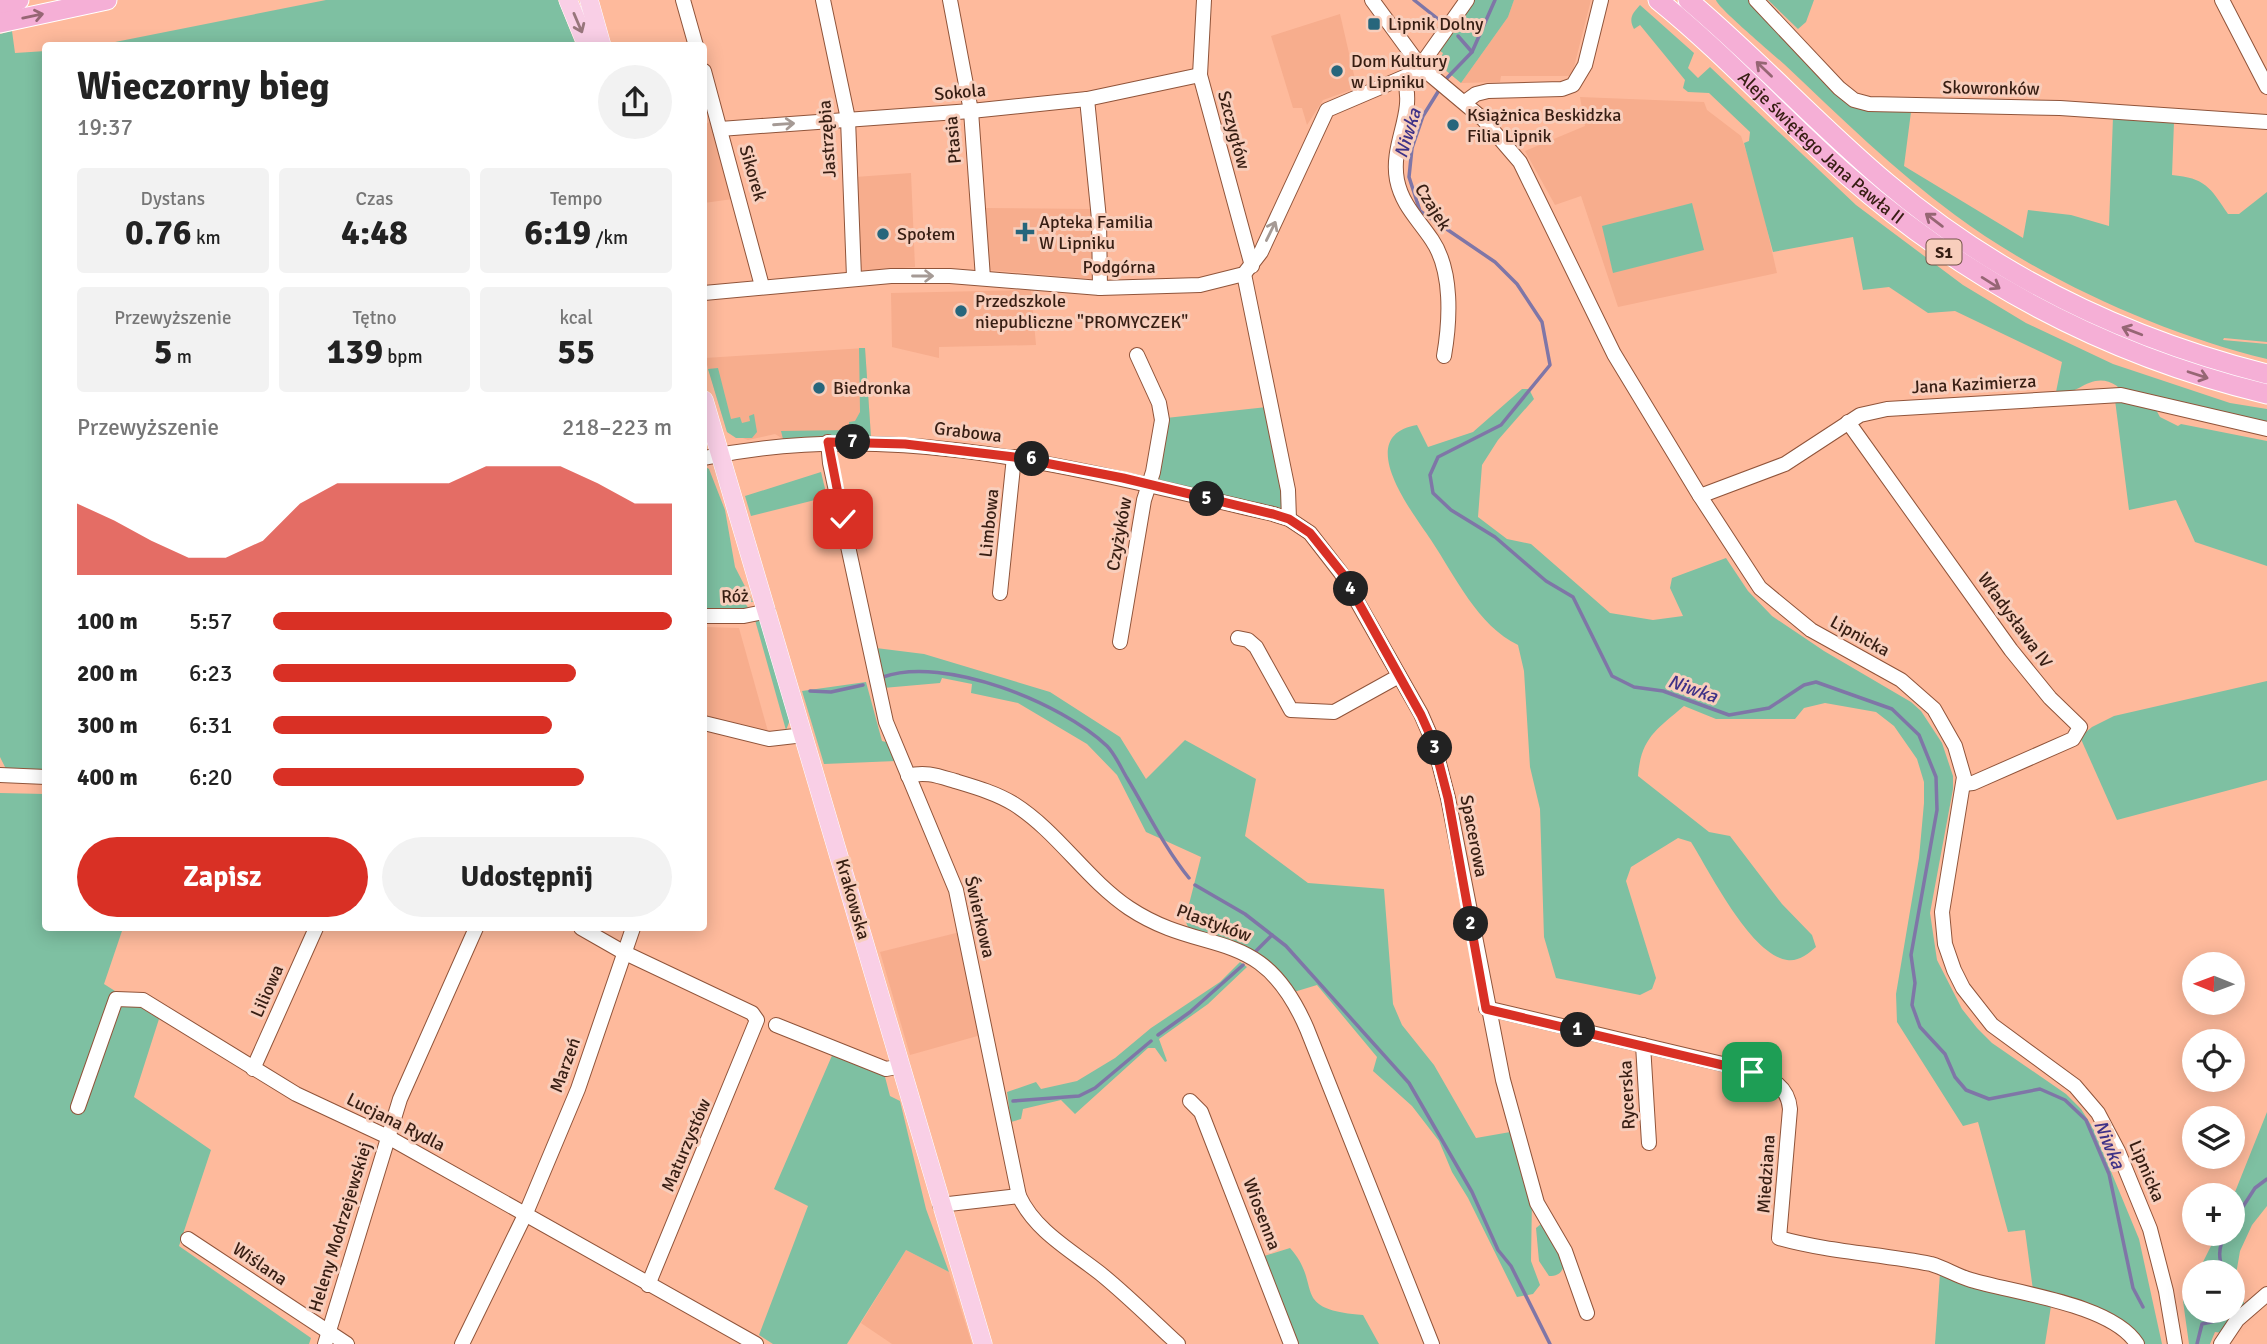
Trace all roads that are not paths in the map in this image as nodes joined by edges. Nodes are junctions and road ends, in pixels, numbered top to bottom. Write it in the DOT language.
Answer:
graph roads {
  1 [pos="19,0"];
  2 [pos="107,0"];
  3 [pos="568,0"];
  4 [pos="589,0"];
  5 [pos="682,0"];
  6 [pos="823,0"];
  7 [pos="950,0"];
  8 [pos="1204,0"];
  9 [pos="1372,0"];
  10 [pos="1466,0"];
  11 [pos="1601,0"];
  12 [pos="1658,0"];
  13 [pos="1756,0"];
  14 [pos="2222,0"];
  15 [pos="0,5"];
  16 [pos="1686,6"];
  17 [pos="0,23"];
  18 [pos="585,42"];
  19 [pos="601,42"];
  20 [pos="695,42"];
  21 [pos="1421,67"];
  22 [pos="1200,75"];
  23 [pos="1404,79"];
  24 [pos="707,82"];
  25 [pos="2267,87"];
  26 [pos="1087,99"];
  27 [pos="1465,102"];
  28 [pos="971,111"];
  29 [pos="848,119"];
  30 [pos="2267,122"];
  31 [pos="720,129"];
  32 [pos="1248,270"];
  33 [pos="854,277"];
  34 [pos="983,278"];
  35 [pos="762,286"];
  36 [pos="1100,288"];
  37 [pos="707,293"];
  38 [pos="1137,355"];
  39 [pos="1444,356"];
  40 [pos="2267,374"];
  41 [pos="2267,394"];
  42 [pos="707,421"];
  43 [pos="1848,422"];
  44 [pos="2267,429"];
  45 [pos="828,442"];
  46 [pos="712,456"];
  47 [pos="1014,457"];
  48 [pos="1148,484"];
  49 [pos="1700,496"];
  50 [pos="1289,519"];
  51 [pos="1000,593"];
  52 [pos="768,611"];
  53 [pos="707,616"];
  54 [pos="1238,638"];
  55 [pos="1120,642"];
  56 [pos="1399,676"];
  57 [pos="707,724"];
  58 [pos="804,735"];
  59 [pos="0,775"];
  60 [pos="908,776"];
  61 [pos="42,777"];
  62 [pos="1964,784"];
  63 [pos="315,931"];
  64 [pos="475,931"];
  65 [pos="586,931"];
  66 [pos="632,931"];
  67 [pos="624,952"];
  68 [pos="1486,1009"];
  69 [pos="776,1025"];
  70 [pos="1643,1045"];
  71 [pos="902,1066"];
  72 [pos="253,1069"];
  73 [pos="1190,1101"];
  74 [pos="78,1107"];
  75 [pos="388,1137"];
  76 [pos="1649,1143"];
  77 [pos="1020,1196"];
  78 [pos="940,1205"];
  79 [pos="526,1213"];
  80 [pos="188,1239"];
  81 [pos="648,1285"];
  82 [pos="2267,1293"];
  83 [pos="1587,1313"];
  84 [pos="326,1338"];
  85 [pos="347,1344"];
  86 [pos="462,1344"];
  87 [pos="756,1344"];
  88 [pos="983,1344"];
  89 [pos="1178,1344"];
  90 [pos="1291,1344"];
  91 [pos="1432,1344"];
  92 [pos="2137,1344"];
  93 [pos="2175,1344"];
  94 [pos="2221,1344"];
  1 -- 15 [label="highway"];
  17 -- 2 [label="highway, one-way"];
  3 -- 18 [label="main road, one-way"];
  4 -- 19 [label="main road"];
  5 -- 20 [label="street"];
  6 -- 29 [label="street, Jastrzębia"];
  7 -- 28 [label="street, Ptasia"];
  8 -- 22 [label="street, Szczygłów"];
  9 -- 21 [label="street, Lipnicka"];
  10 -- 21 [label="street"];
  11 -- 27 [label="street"];
  12 -- 16 [label="highway, Aleje świętego Jana Pawła II / S1"];
  13 -- 30 [label="street, Skowronków"];
  14 -- 25 [label="street"];
  40 -- 16 [label="highway, Aleje świętego Jana Pawła II / S1, one-way"];
  16 -- 41 [label="highway, Aleje świętego Jana Pawła II / S1, one-way"];
  21 -- 23 [label="street"];
  21 -- 27 [label="street, Lipnicka"];
  22 -- 26 [label="street, Sokola"];
  22 -- 32 [label="street, Szczygłów"];
  32 -- 23 [label="street, one-way"];
  23 -- 39 [label="street, Czajek"];
  24 -- 31 [label="street, Sikorek"];
  26 -- 28 [label="street, Sokola"];
  26 -- 36 [label="street"];
  27 -- 49 [label="street, Lipnicka"];
  28 -- 29 [label="street, Sokola"];
  28 -- 34 [label="street, Ptasia"];
  31 -- 29 [label="street, Sokola, one-way"];
  29 -- 33 [label="street, Jastrzębia"];
  31 -- 35 [label="street, Sikorek"];
  32 -- 36 [label="street, Podgórna"];
  32 -- 50 [label="street, Szczygłów"];
  33 -- 34 [label="street, Podgórna, one-way"];
  33 -- 35 [label="street, Podgórna"];
  34 -- 36 [label="street, Podgórna"];
  35 -- 37 [label="street, Podgórna"];
  38 -- 48 [label="street, Czyżyków"];
  42 -- 46 [label="main road, Krakowska"];
  43 -- 44 [label="street, Jana Kazimierza"];
  43 -- 49 [label="street, Jana Kazimierza"];
  43 -- 62 [label="street, Władysława IV"];
  45 -- 46 [label="street, Grabowa"];
  45 -- 47 [label="street, Grabowa"];
  45 -- 60 [label="street, Świerkowa"];
  46 -- 52 [label="main road, Krakowska"];
  47 -- 48 [label="street, Grabowa"];
  47 -- 51 [label="street, Limbowa"];
  48 -- 50 [label="street, Grabowa"];
  48 -- 55 [label="street, Czyżyków"];
  49 -- 62 [label="street, Lipnicka"];
  50 -- 56 [label="street, Spacerowa"];
  52 -- 53 [label="street, Róż"];
  52 -- 58 [label="main road, Krakowska"];
  54 -- 56 [label="street"];
  56 -- 68 [label="street, Spacerowa"];
  57 -- 58 [label="street"];
  58 -- 71 [label="main road, Krakowska"];
  59 -- 61 [label="street"];
  60 -- 77 [label="street, Świerkowa"];
  60 -- 91 [label="street, Plastyków"];
  62 -- 93 [label="street, Lipnicka"];
  63 -- 72 [label="street, Liliowa"];
  64 -- 75 [label="street, Heleny Modrzejewskiej"];
  65 -- 67 [label="street"];
  66 -- 67 [label="street, Marzeń"];
  67 -- 79 [label="street, Marzeń"];
  67 -- 81 [label="street, Maturzystów"];
  68 -- 70 [label="street, Miedziana"];
  68 -- 83 [label="street, Spacerowa"];
  69 -- 71 [label="street"];
  70 -- 76 [label="street, Rycerska"];
  70 -- 92 [label="street, Miedziana"];
  71 -- 78 [label="main road, Krakowska"];
  72 -- 74 [label="street, Lucjana Rydla"];
  72 -- 75 [label="street, Lucjana Rydla"];
  73 -- 90 [label="street, Wiosenna"];
  75 -- 79 [label="street, Lucjana Rydla"];
  75 -- 84 [label="street, Heleny Modrzejewskiej"];
  77 -- 78 [label="street"];
  77 -- 89 [label="street, Świerkowa"];
  78 -- 88 [label="main road, Krakowska"];
  79 -- 81 [label="street, Lucjana Rydla"];
  79 -- 86 [label="street, Marzeń"];
  80 -- 84 [label="street, Wiślana"];
  81 -- 87 [label="street, Lucjana Rydla"];
  82 -- 94 [label="street"];
  84 -- 85 [label="street, Wiślana"];
}
